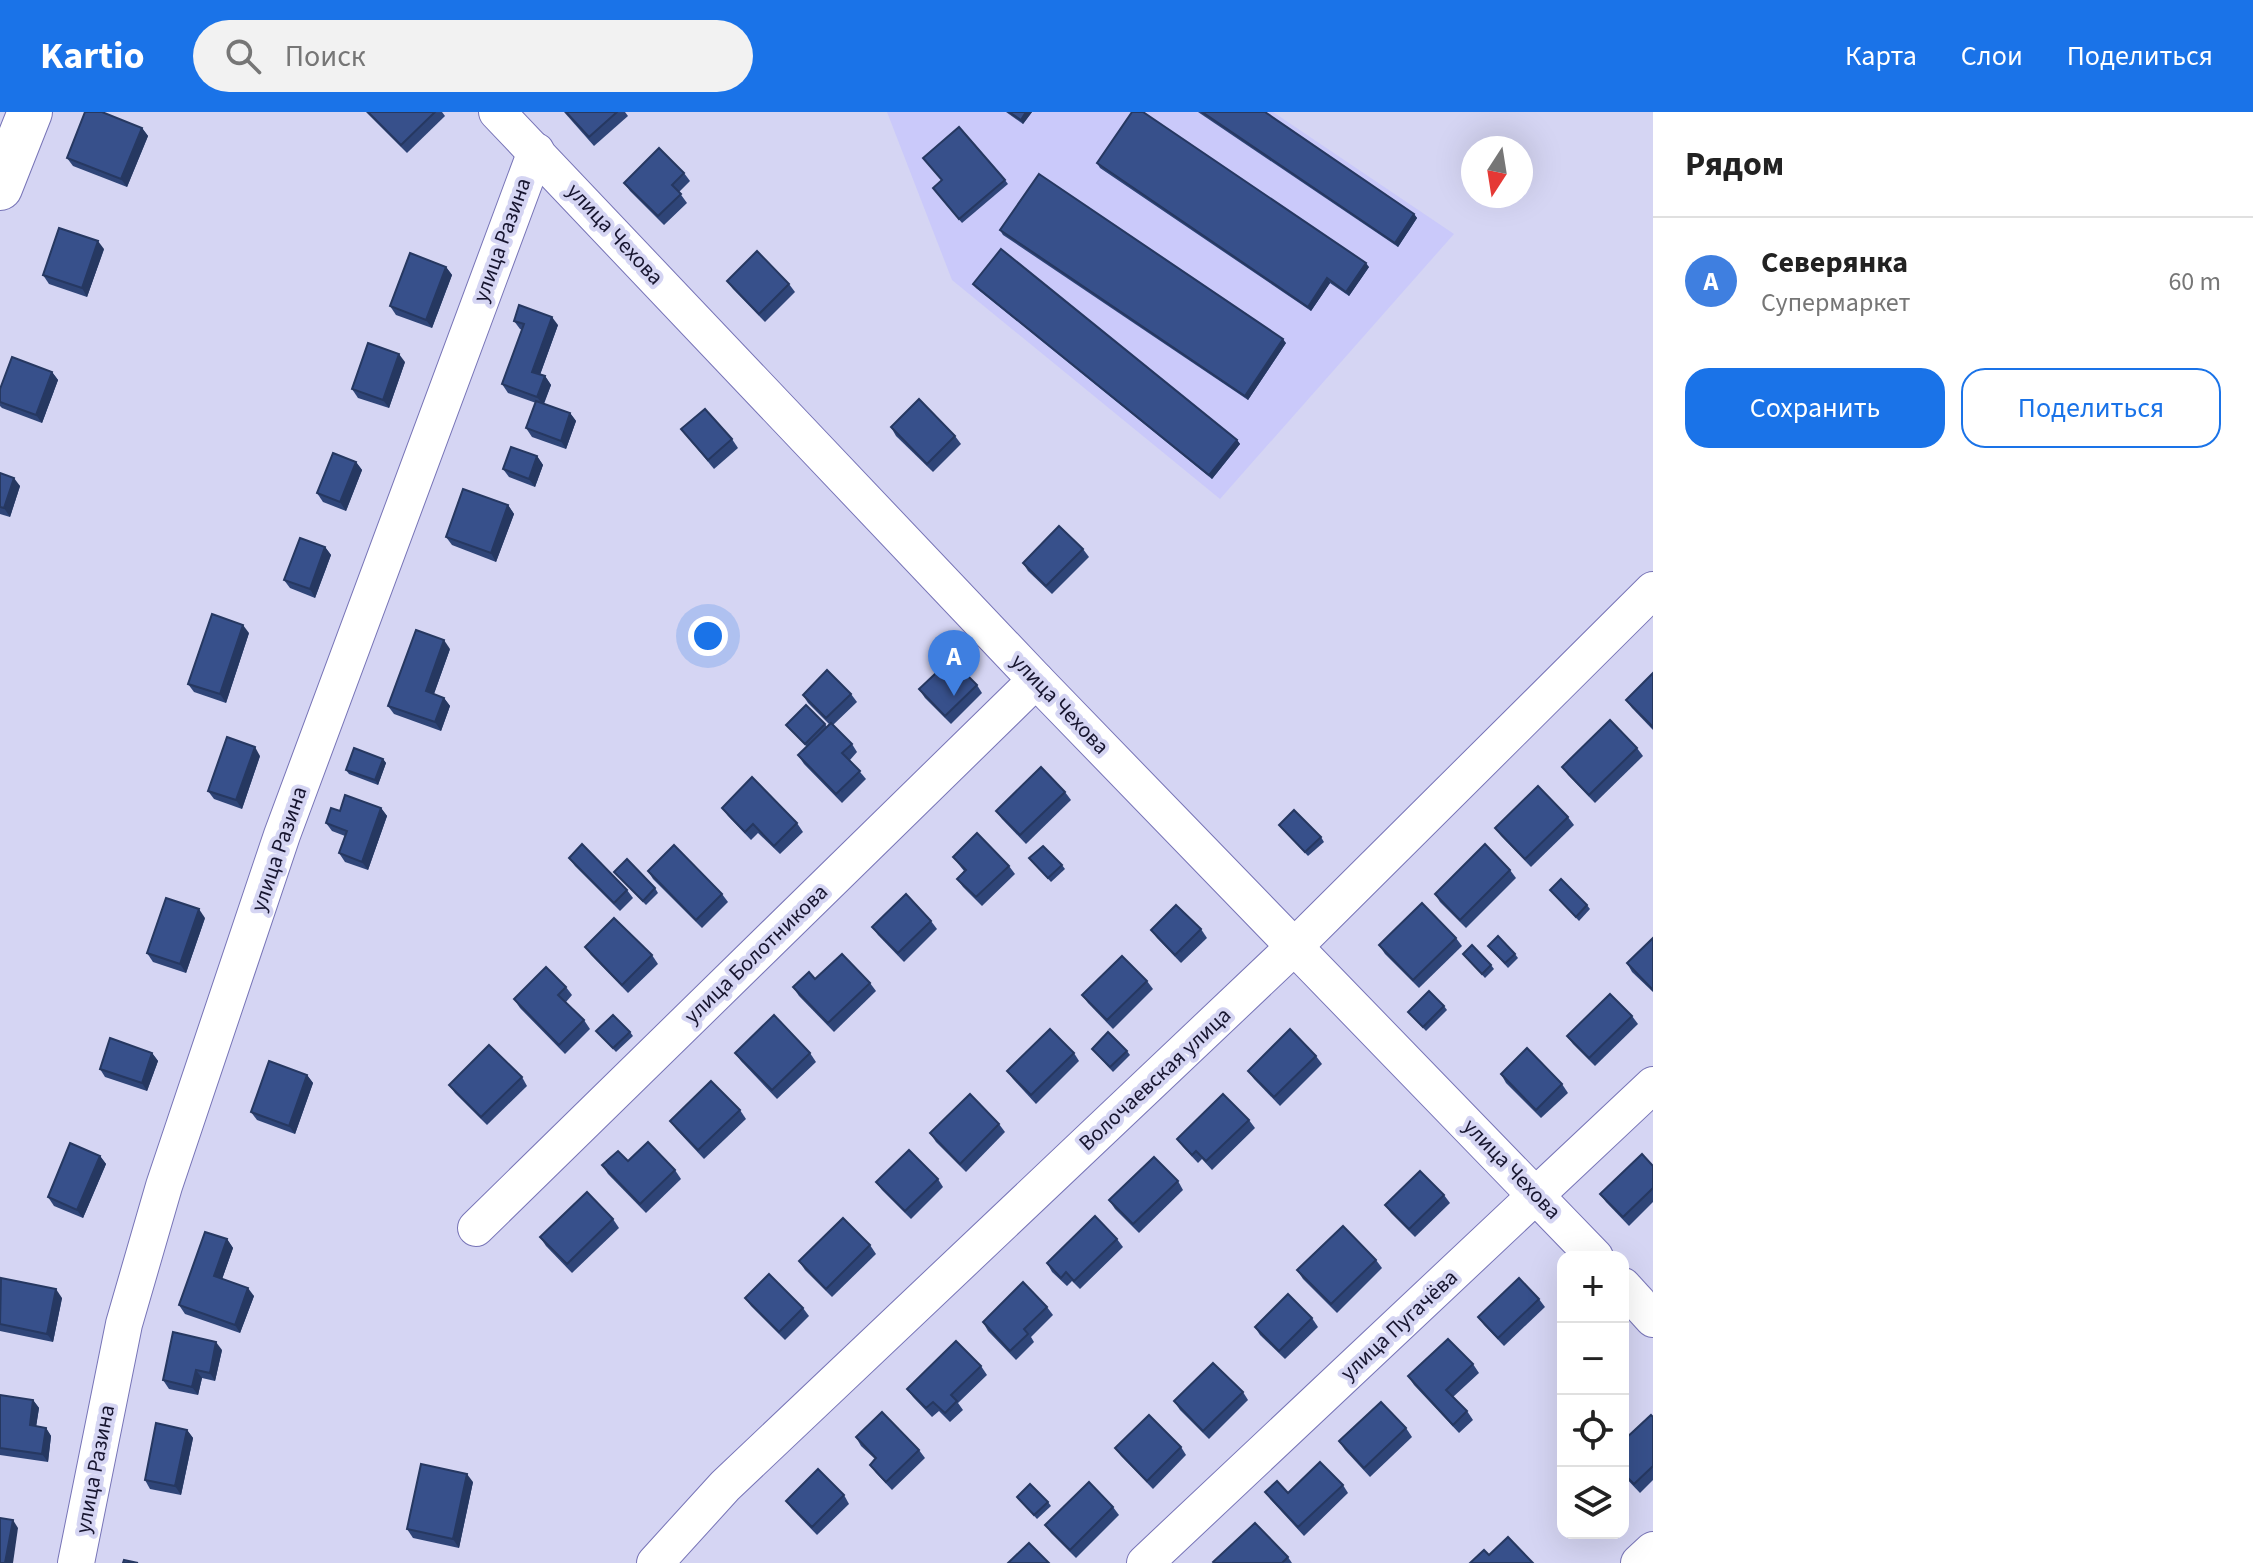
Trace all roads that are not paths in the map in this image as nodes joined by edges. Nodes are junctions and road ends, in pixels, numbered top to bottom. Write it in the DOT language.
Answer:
graph roads {
  1 [pos="30,112"];
  2 [pos="497,112"];
  3 [pos="536,151"];
  4 [pos="0,188"];
  5 [pos="1653,590"];
  6 [pos="1036,680"];
  7 [pos="1295,946"];
  8 [pos="1653,1085"];
  9 [pos="1537,1195"];
  10 [pos="476,1228"];
  11 [pos="1589,1251"];
  12 [pos="1629,1293"];
  13 [pos="1653,1319"];
  14 [pos="1653,1550"];
  15 [pos="76,1563"];
  16 [pos="655,1563"];
  17 [pos="1145,1563"];
  18 [pos="1639,1563"];
  1 -- 4 [label="main road"];
  2 -- 3 [label="street, улица Чехова"];
  3 -- 6 [label="street, улица Чехова"];
  3 -- 15 [label="street, улица Разина"];
  5 -- 7 [label="street, Волочаевская улица"];
  6 -- 7 [label="street, улица Чехова"];
  6 -- 10 [label="street, улица Болотникова"];
  7 -- 9 [label="street, улица Чехова"];
  7 -- 16 [label="street, Волочаевская улица"];
  8 -- 9 [label="street, улица Пугачёва"];
  9 -- 11 [label="street, улица Чехова"];
  9 -- 17 [label="street, улица Пугачёва"];
  12 -- 13 [label="street"];
  14 -- 18 [label="street"];
}
